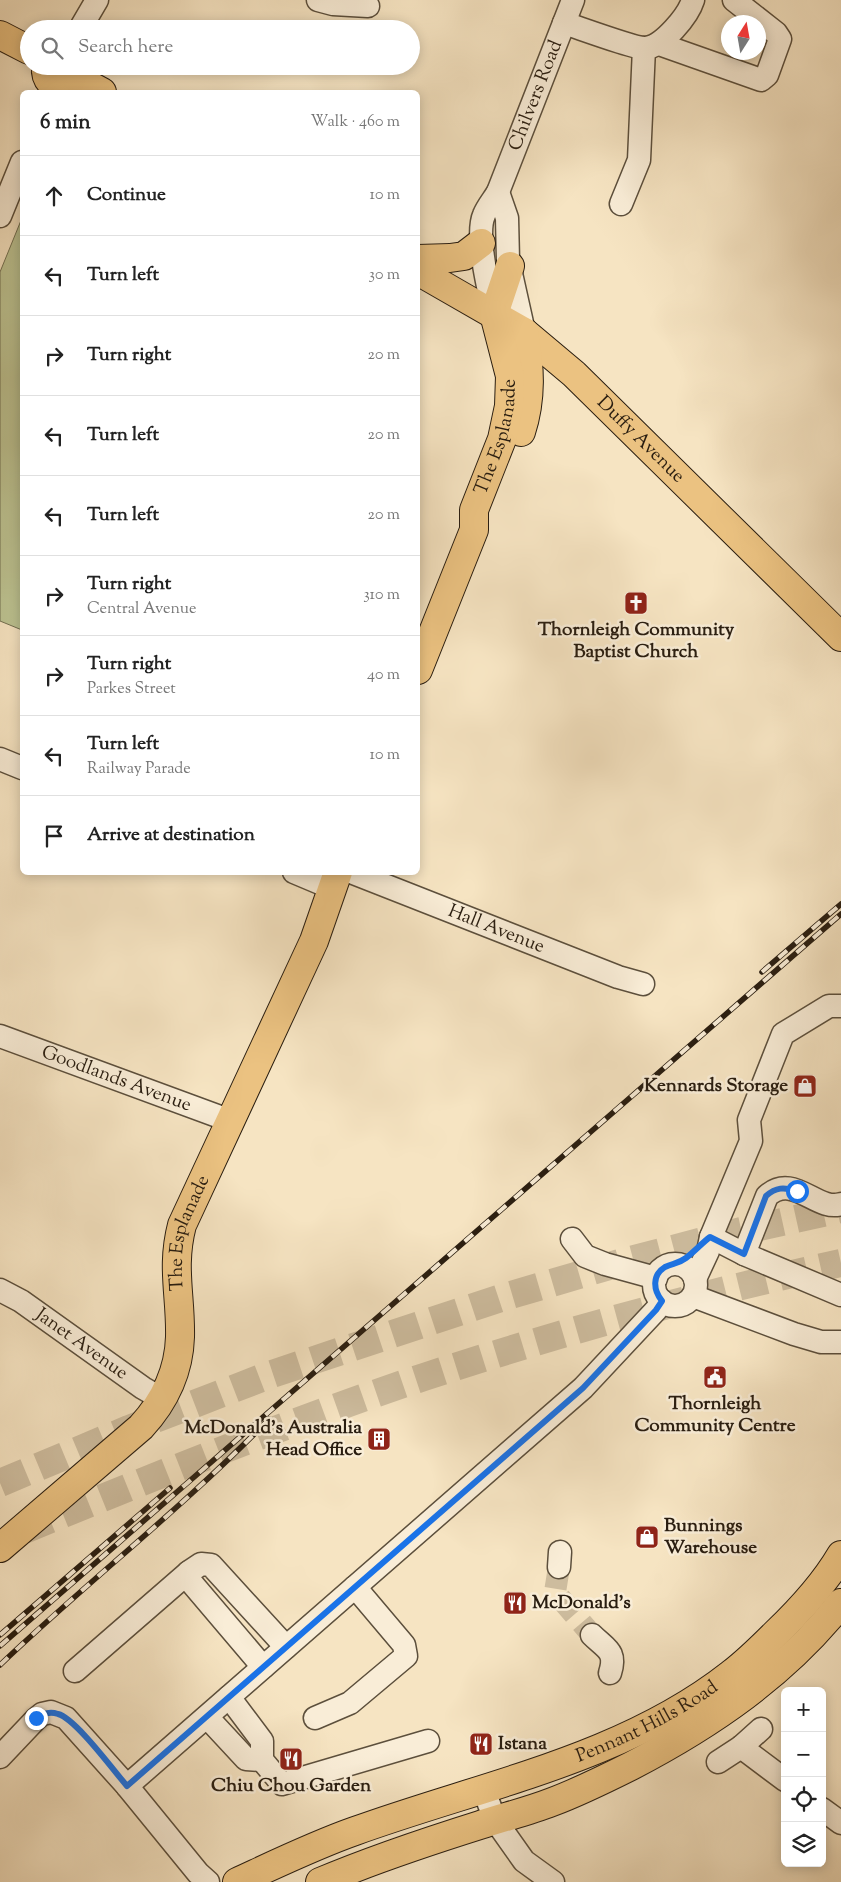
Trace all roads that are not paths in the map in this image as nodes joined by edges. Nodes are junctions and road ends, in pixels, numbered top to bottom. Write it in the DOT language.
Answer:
graph roads {
  1 [pos="97,0"];
  2 [pos="111,0"];
  3 [pos="318,0"];
  4 [pos="573,0"];
  5 [pos="693,0"];
  6 [pos="734,0"];
  7 [pos="368,6"];
  8 [pos="85,20"];
  9 [pos="101,20"];
  10 [pos="564,23"];
  11 [pos="0,35"];
  12 [pos="20,45"];
  13 [pos="651,46"];
  14 [pos="62,78"];
  15 [pos="96,90"];
  16 [pos="20,167"];
  17 [pos="498,192"];
  18 [pos="621,204"];
  19 [pos="0,216"];
  20 [pos="481,243"];
  21 [pos="420,259"];
  22 [pos="510,266"];
  23 [pos="420,271"];
  24 [pos="494,314"];
  25 [pos="524,332"];
  26 [pos="510,376"];
  27 [pos="474,530"];
  28 [pos="841,637"];
  29 [pos="420,665"];
  30 [pos="0,759"];
  31 [pos="20,767"];
  32 [pos="317,875"];
  33 [pos="340,878"];
  34 [pos="643,984"];
  35 [pos="841,1006"];
  36 [pos="0,1036"];
  37 [pos="231,1121"];
  38 [pos="841,1204"];
  39 [pos="710,1237"];
  40 [pos="572,1239"];
  41 [pos="744,1254"];
  42 [pos="676,1265"];
  43 [pos="656,1278"];
  44 [pos="694,1287"];
  45 [pos="0,1290"];
  46 [pos="833,1292"];
  47 [pos="662,1301"];
  48 [pos="841,1342"];
  49 [pos="162,1399"];
  50 [pos="0,1548"];
  51 [pos="841,1555"];
  52 [pos="189,1572"];
  53 [pos="355,1587"];
  54 [pos="841,1603"];
  55 [pos="592,1635"];
  56 [pos="286,1647"];
  57 [pos="263,1667"];
  58 [pos="75,1671"];
  59 [pos="610,1673"];
  60 [pos="229,1697"];
  61 [pos="207,1717"];
  62 [pos="315,1718"];
  63 [pos="762,1729"];
  64 [pos="428,1741"];
  65 [pos="742,1747"];
  66 [pos="0,1757"];
  67 [pos="262,1760"];
  68 [pos="718,1762"];
  69 [pos="781,1777"];
  70 [pos="127,1786"];
  71 [pos="483,1788"];
  72 [pos="826,1812"];
  73 [pos="495,1820"];
  74 [pos="841,1823"];
  75 [pos="208,1882"];
  76 [pos="237,1882"];
  77 [pos="320,1882"];
  78 [pos="553,1882"];
  1 -- 8 [label="street"];
  2 -- 9 [label="street"];
  3 -- 7 [label="street"];
  4 -- 10 [label="street, Chilvers Road"];
  5 -- 13 [label="street"];
  6 -- 13 [label="street"];
  10 -- 13 [label="street"];
  10 -- 17 [label="street, Chilvers Road"];
  11 -- 12 [label="main road"];
  13 -- 18 [label="street"];
  14 -- 15 [label="main road"];
  16 -- 19 [label="street"];
  17 -- 20 [label="street, Chilvers Road"];
  17 -- 22 [label="street"];
  20 -- 21 [label="main road"];
  20 -- 24 [label="street, Chilvers Road"];
  22 -- 24 [label="main road"];
  22 -- 25 [label="street"];
  23 -- 24 [label="main road, Duffy Avenue"];
  24 -- 25 [label="main road, Duffy Avenue"];
  24 -- 26 [label="main road, The Esplanade"];
  25 -- 26 [label="main road"];
  25 -- 27 [label="main road, The Esplanade"];
  25 -- 28 [label="main road, Duffy Avenue"];
  26 -- 27 [label="main road, The Esplanade"];
  27 -- 29 [label="main road, The Esplanade"];
  30 -- 31 [label="street"];
  32 -- 33 [label="street, Hall Avenue"];
  33 -- 34 [label="street, Hall Avenue"];
  33 -- 37 [label="main road, The Esplanade"];
  35 -- 39 [label="street"];
  36 -- 37 [label="street, Goodlands Avenue"];
  37 -- 49 [label="main road, The Esplanade"];
  38 -- 41 [label="street"];
  39 -- 41 [label="street"];
  39 -- 42 [label="street"];
  39 -- 44 [label="street"];
  40 -- 43 [label="street"];
  41 -- 46 [label="street"];
  42 -- 43 [label="street"];
  42 -- 44 [label="street"];
  43 -- 47 [label="street"];
  44 -- 47 [label="street"];
  44 -- 48 [label="street"];
  45 -- 49 [label="street, Janet Avenue"];
  47 -- 53 [label="street"];
  49 -- 50 [label="main road, The Esplanade"];
  51 -- 71 [label="main road, Pennant Hills Road"];
  52 -- 56 [label="street"];
  52 -- 57 [label="street"];
  52 -- 58 [label="street"];
  53 -- 56 [label="street"];
  53 -- 62 [label="street"];
  54 -- 73 [label="main road, Pennant Hills Road"];
  55 -- 59 [label="street"];
  56 -- 57 [label="street"];
  57 -- 60 [label="street"];
  60 -- 61 [label="street"];
  60 -- 67 [label="street"];
  61 -- 67 [label="street"];
  61 -- 70 [label="street"];
  63 -- 65 [label="street"];
  64 -- 67 [label="street"];
  65 -- 68 [label="street"];
  65 -- 69 [label="street"];
  66 -- 70 [label="street"];
  70 -- 75 [label="street"];
  71 -- 73 [label="street"];
  71 -- 76 [label="main road, Pennant Hills Road"];
  72 -- 74 [label="street"];
  73 -- 77 [label="main road, Pennant Hills Road"];
  73 -- 78 [label="street"];
}
